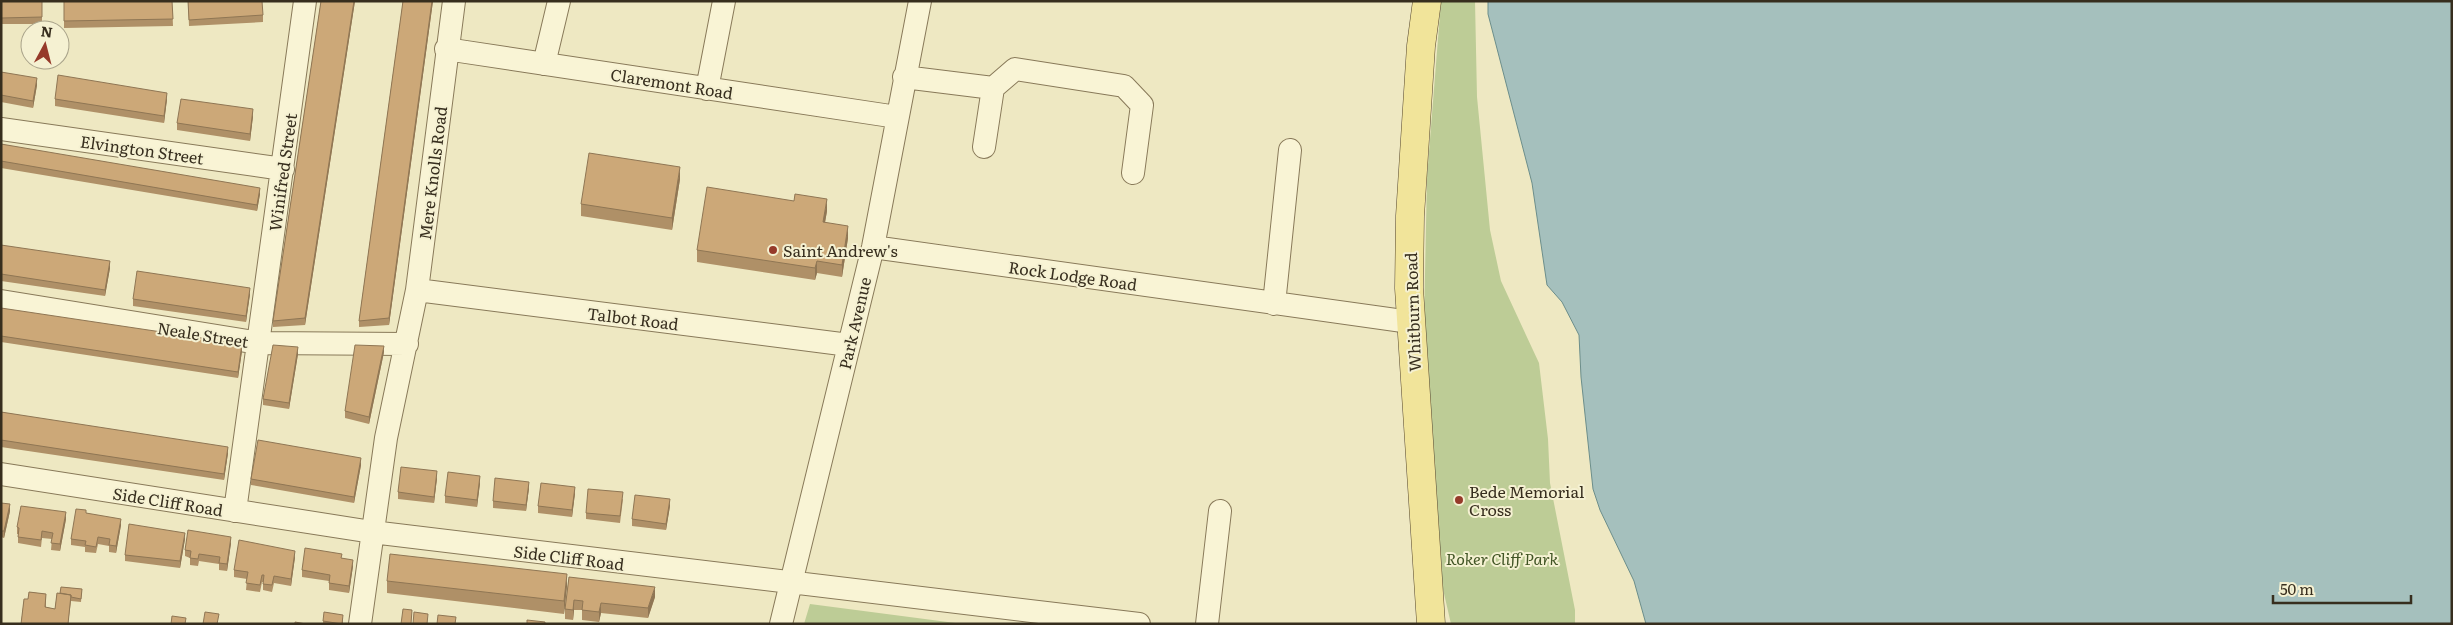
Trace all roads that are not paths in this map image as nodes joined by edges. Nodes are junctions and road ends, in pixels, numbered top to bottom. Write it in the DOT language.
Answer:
graph roads {
  1 [pos="305,1"];
  2 [pos="454,1"];
  3 [pos="559,1"];
  4 [pos="724,1"];
  5 [pos="920,1"];
  6 [pos="1427,1"];
  7 [pos="446,49"];
  8 [pos="544,64"];
  9 [pos="904,77"];
  10 [pos="993,88"];
  11 [pos="707,89"];
  12 [pos="897,117"];
  13 [pos="1,129"];
  14 [pos="984,147"];
  15 [pos="1290,150"];
  16 [pos="283,169"];
  17 [pos="1133,173"];
  18 [pos="872,247"];
  19 [pos="417,290"];
  20 [pos="1,301"];
  21 [pos="1274,304"];
  22 [pos="1410,322"];
  23 [pos="259,343"];
  24 [pos="407,344"];
  25 [pos="849,345"];
  26 [pos="1,474"];
  27 [pos="235,511"];
  28 [pos="1220,511"];
  29 [pos="372,532"];
  30 [pos="793,584"];
  31 [pos="360,624"];
  32 [pos="781,624"];
  33 [pos="1139,624"];
  34 [pos="1207,624"];
  35 [pos="1431,624"];
  1 -- 16 [label="street, Winifred Street"];
  2 -- 7 [label="street, Mere Knolls Road"];
  3 -- 8 [label="street"];
  4 -- 11 [label="street"];
  5 -- 9 [label="street, Park Avenue"];
  6 -- 22 [label="main road, Whitburn Road"];
  7 -- 8 [label="street, Claremont Road"];
  7 -- 19 [label="street, Mere Knolls Road"];
  8 -- 11 [label="street, Claremont Road"];
  9 -- 10 [label="street"];
  9 -- 12 [label="street, Park Avenue"];
  10 -- 14 [label="street"];
  10 -- 17 [label="street"];
  11 -- 12 [label="street, Claremont Road"];
  12 -- 18 [label="street, Park Avenue"];
  13 -- 16 [label="street, Elvington Street"];
  15 -- 21 [label="street"];
  16 -- 23 [label="street, Winifred Street"];
  18 -- 21 [label="street, Rock Lodge Road"];
  18 -- 25 [label="street, Park Avenue"];
  19 -- 24 [label="street, Mere Knolls Road"];
  19 -- 25 [label="street, Talbot Road"];
  20 -- 23 [label="street, Neale Street"];
  21 -- 22 [label="street, Rock Lodge Road"];
  22 -- 35 [label="main road, Whitburn Road"];
  23 -- 24 [label="street, Neale Street"];
  23 -- 27 [label="street, Winifred Street"];
  24 -- 29 [label="street, Mere Knolls Road"];
  25 -- 30 [label="street, Park Avenue"];
  26 -- 27 [label="street, Side Cliff Road"];
  27 -- 29 [label="street, Side Cliff Road"];
  28 -- 34 [label="street"];
  29 -- 30 [label="street, Side Cliff Road"];
  29 -- 31 [label="street"];
  30 -- 32 [label="street, Park Avenue"];
  30 -- 33 [label="street, Side Cliff Road"];
}
